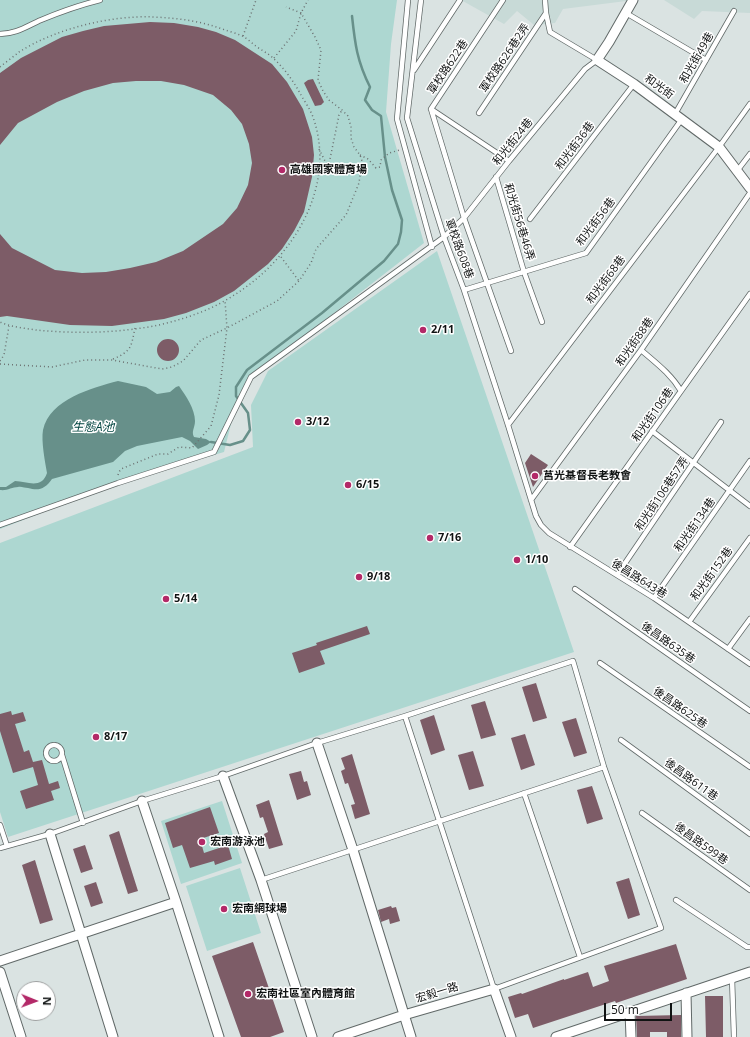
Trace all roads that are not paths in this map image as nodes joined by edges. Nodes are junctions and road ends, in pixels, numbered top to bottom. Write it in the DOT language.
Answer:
graph roads {
  1 [pos="100,0"];
  2 [pos="408,0"];
  3 [pos="421,0"];
  4 [pos="460,0"];
  5 [pos="503,0"];
  6 [pos="545,0"];
  7 [pos="633,0"];
  8 [pos="734,11"];
  9 [pos="546,13"];
  10 [pos="626,13"];
  11 [pos="0,34"];
  12 [pos="597,60"];
  13 [pos="706,60"];
  14 [pos="413,71"];
  15 [pos="634,84"];
  16 [pos="750,104"];
  17 [pos="431,109"];
  18 [pos="479,113"];
  19 [pos="678,116"];
  20 [pos="719,147"];
  21 [pos="750,154"];
  22 [pos="509,161"];
  23 [pos="737,171"];
  24 [pos="496,177"];
  25 [pos="750,188"];
  26 [pos="750,193"];
  27 [pos="464,218"];
  28 [pos="530,219"];
  29 [pos="444,237"];
  30 [pos="432,247"];
  31 [pos="524,272"];
  32 [pos="486,283"];
  33 [pos="464,290"];
  34 [pos="750,294"];
  35 [pos="542,322"];
  36 [pos="641,350"];
  37 [pos="511,351"];
  38 [pos="681,391"];
  39 [pos="721,422"];
  40 [pos="508,424"];
  41 [pos="652,431"];
  42 [pos="750,461"];
  43 [pos="694,463"];
  44 [pos="730,491"];
  45 [pos="531,500"];
  46 [pos="749,503"];
  47 [pos="0,525"];
  48 [pos="750,538"];
  49 [pos="570,546"];
  50 [pos="617,575"];
  51 [pos="575,589"];
  52 [pos="654,598"];
  53 [pos="750,619"];
  54 [pos="689,622"];
  55 [pos="728,649"];
  56 [pos="600,663"];
  57 [pos="750,664"];
  58 [pos="750,711"];
  59 [pos="405,716"];
  60 [pos="621,740"];
  61 [pos="317,743"];
  62 [pos="62,755"];
  63 [pos="604,767"];
  64 [pos="750,767"];
  65 [pos="224,776"];
  66 [pos="524,793"];
  67 [pos="142,801"];
  68 [pos="642,813"];
  69 [pos="439,821"];
  70 [pos="83,823"];
  71 [pos="0,825"];
  72 [pos="50,834"];
  73 [pos="750,834"];
  74 [pos="7,846"];
  75 [pos="0,848"];
  76 [pos="353,850"];
  77 [pos="261,880"];
  78 [pos="750,890"];
  79 [pos="676,900"];
  80 [pos="176,902"];
  81 [pos="80,934"];
  82 [pos="750,947"];
  83 [pos="580,957"];
  84 [pos="0,961"];
  85 [pos="0,972"];
  86 [pos="750,972"];
  87 [pos="732,978"];
  88 [pos="494,989"];
  89 [pos="686,993"];
  90 [pos="630,1012"];
  91 [pos="404,1015"];
  92 [pos="21,1037"];
  93 [pos="113,1037"];
  94 [pos="219,1037"];
  95 [pos="312,1037"];
  96 [pos="338,1037"];
  97 [pos="411,1037"];
  98 [pos="511,1037"];
  99 [pos="556,1037"];
  100 [pos="631,1037"];
  101 [pos="687,1037"];
  102 [pos="734,1037"];
  1 -- 11 [label="lane"];
  2 -- 30 [label="lane"];
  3 -- 14 [label="lane, 軍校路608巷"];
  4 -- 14 [label="lane"];
  5 -- 17 [label="lane, 軍校路622巷"];
  6 -- 9 [label="lane"];
  7 -- 10 [label="street"];
  8 -- 13 [label="lane, 和光街49巷"];
  9 -- 12 [label="lane"];
  9 -- 18 [label="lane, 軍校路626巷2弄"];
  10 -- 12 [label="street"];
  10 -- 13 [label="lane"];
  12 -- 15 [label="street, 和光街"];
  12 -- 22 [label="lane, 和光街24巷"];
  13 -- 19 [label="lane, 和光街49巷"];
  14 -- 29 [label="lane, 軍校路608巷"];
  15 -- 19 [label="street, 和光街"];
  15 -- 28 [label="lane, 和光街36巷"];
  16 -- 20 [label="lane, 和光街68巷"];
  17 -- 22 [label="lane"];
  17 -- 27 [label="lane, 軍校路622巷"];
  19 -- 20 [label="street, 和光街"];
  19 -- 31 [label="lane, 和光街56巷"];
  20 -- 23 [label="street, 和光街"];
  20 -- 40 [label="lane, 和光街68巷"];
  21 -- 23 [label="lane"];
  22 -- 24 [label="lane, 和光街24巷"];
  23 -- 25 [label="street, 和光街"];
  24 -- 27 [label="lane, 和光街24巷"];
  24 -- 31 [label="lane, 和光街56巷46弄"];
  26 -- 36 [label="lane, 和光街88巷"];
  27 -- 29 [label="lane, 和光街24巷"];
  27 -- 32 [label="lane, 軍校路622巷"];
  29 -- 30 [label="lane, 和光街24巷"];
  29 -- 33 [label="lane, 軍校路608巷"];
  30 -- 47 [label="lane, 和光街24巷"];
  31 -- 32 [label="lane, 和光街56巷"];
  31 -- 35 [label="lane, 和光街56巷46弄"];
  32 -- 33 [label="lane, 和光街56巷"];
  32 -- 37 [label="lane, 軍校路622巷"];
  33 -- 40 [label="lane, 軍校路608巷"];
  34 -- 38 [label="lane, 和光街106巷"];
  36 -- 38 [label="lane"];
  36 -- 45 [label="lane, 和光街88巷"];
  38 -- 41 [label="lane, 和光街106巷"];
  39 -- 43 [label="lane, 和光街106巷57弄"];
  40 -- 45 [label="lane, 軍校路608巷"];
  41 -- 43 [label="lane"];
  41 -- 49 [label="lane, 和光街106巷"];
  42 -- 44 [label="lane, 和光街134巷"];
  43 -- 44 [label="lane"];
  43 -- 50 [label="lane, 和光街106巷57弄"];
  44 -- 46 [label="lane"];
  44 -- 52 [label="lane, 和光街134巷"];
  45 -- 49 [label="lane, 後昌路643巷"];
  48 -- 54 [label="lane, 和光街152巷"];
  49 -- 50 [label="lane, 後昌路643巷"];
  50 -- 52 [label="lane, 後昌路643巷"];
  51 -- 58 [label="lane, 後昌路635巷"];
  52 -- 54 [label="lane, 後昌路643巷"];
  53 -- 55 [label="lane"];
  54 -- 55 [label="lane, 後昌路643巷"];
  55 -- 57 [label="lane, 後昌路643巷"];
  56 -- 64 [label="lane, 後昌路625巷"];
  59 -- 61 [label="lane"];
  59 -- 63 [label="lane"];
  59 -- 69 [label="lane"];
  60 -- 73 [label="lane, 後昌路611巷"];
  61 -- 65 [label="lane"];
  61 -- 76 [label="street"];
  62 -- 70 [label="lane"];
  63 -- 66 [label="lane"];
  63 -- 83 [label="lane"];
  65 -- 67 [label="lane"];
  65 -- 77 [label="street"];
  66 -- 69 [label="lane"];
  66 -- 83 [label="lane"];
  67 -- 70 [label="lane"];
  67 -- 80 [label="street"];
  68 -- 78 [label="lane, 後昌路599巷"];
  69 -- 76 [label="lane"];
  69 -- 88 [label="lane"];
  70 -- 72 [label="lane"];
  71 -- 74 [label="lane"];
  72 -- 74 [label="lane"];
  72 -- 81 [label="street"];
  74 -- 75 [label="lane"];
  76 -- 77 [label="lane"];
  76 -- 91 [label="street"];
  77 -- 95 [label="street"];
  79 -- 82 [label="lane"];
  80 -- 81 [label="street"];
  80 -- 94 [label="street"];
  81 -- 84 [label="street"];
  81 -- 93 [label="street"];
  83 -- 88 [label="lane"];
  85 -- 92 [label="street"];
  86 -- 87 [label="street"];
  87 -- 89 [label="street"];
  87 -- 102 [label="lane"];
  88 -- 91 [label="street, 宏毅一路"];
  88 -- 98 [label="street"];
  89 -- 90 [label="street"];
  89 -- 101 [label="street"];
  90 -- 99 [label="street"];
  90 -- 100 [label="street"];
  91 -- 96 [label="street, 宏毅一路"];
  91 -- 97 [label="street"];
}
